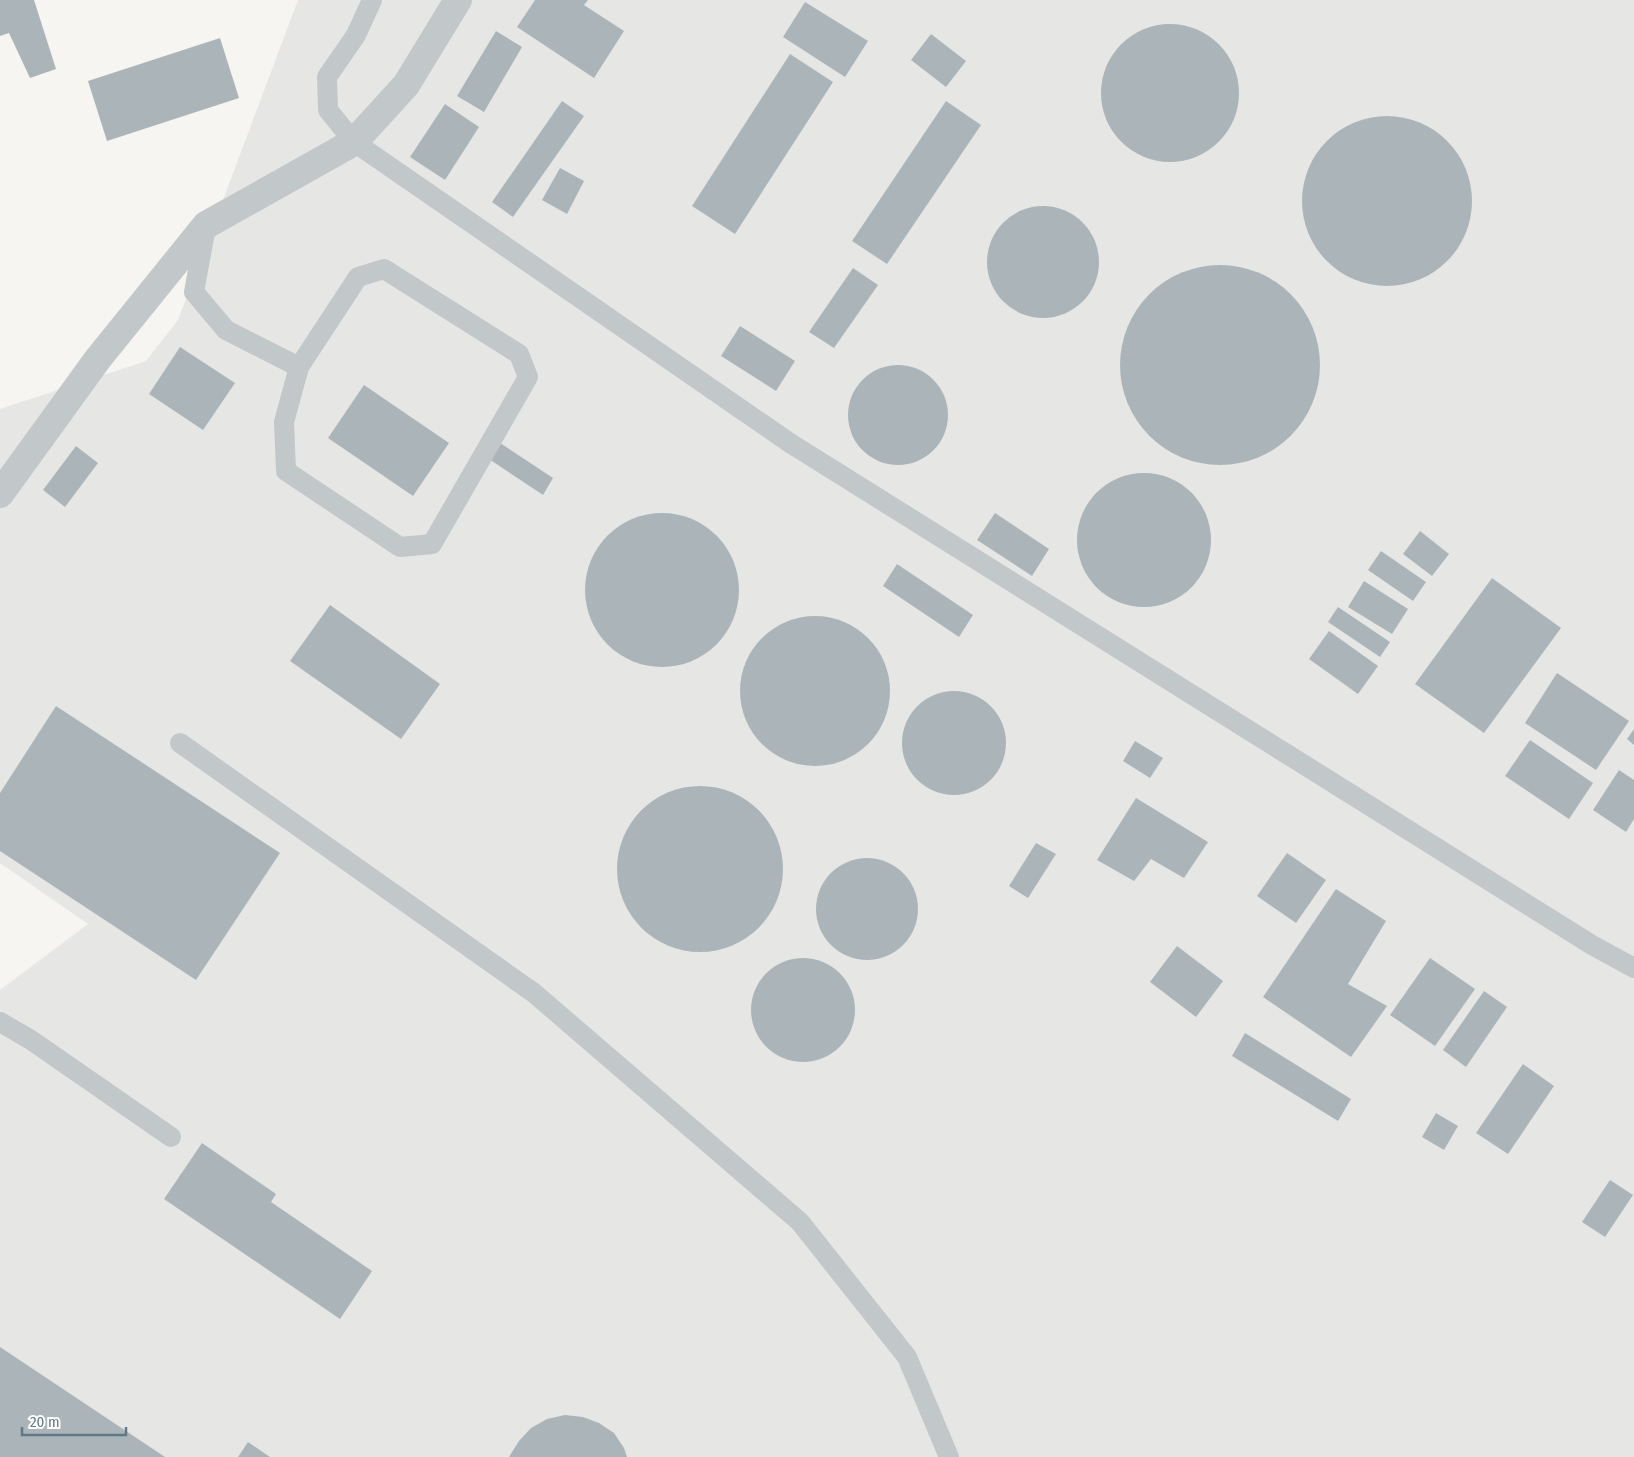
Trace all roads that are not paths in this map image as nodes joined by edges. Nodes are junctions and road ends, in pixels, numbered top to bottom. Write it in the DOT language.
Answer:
graph roads {
  1 [pos="372,0"];
  2 [pos="458,0"];
  3 [pos="354,142"];
  4 [pos="206,225"];
  5 [pos="299,367"];
  6 [pos="0,494"];
  7 [pos="180,743"];
  8 [pos="1634,968"];
  9 [pos="0,1022"];
  10 [pos="171,1137"];
  11 [pos="949,1457"];
  1 -- 3 [label="lane"];
  2 -- 3 [label="street"];
  3 -- 4 [label="street"];
  3 -- 8 [label="lane"];
  4 -- 5 [label="lane"];
  4 -- 6 [label="street"];
  5 -- 5 [label="lane"];
  7 -- 11 [label="lane"];
  9 -- 10 [label="lane"];
}
